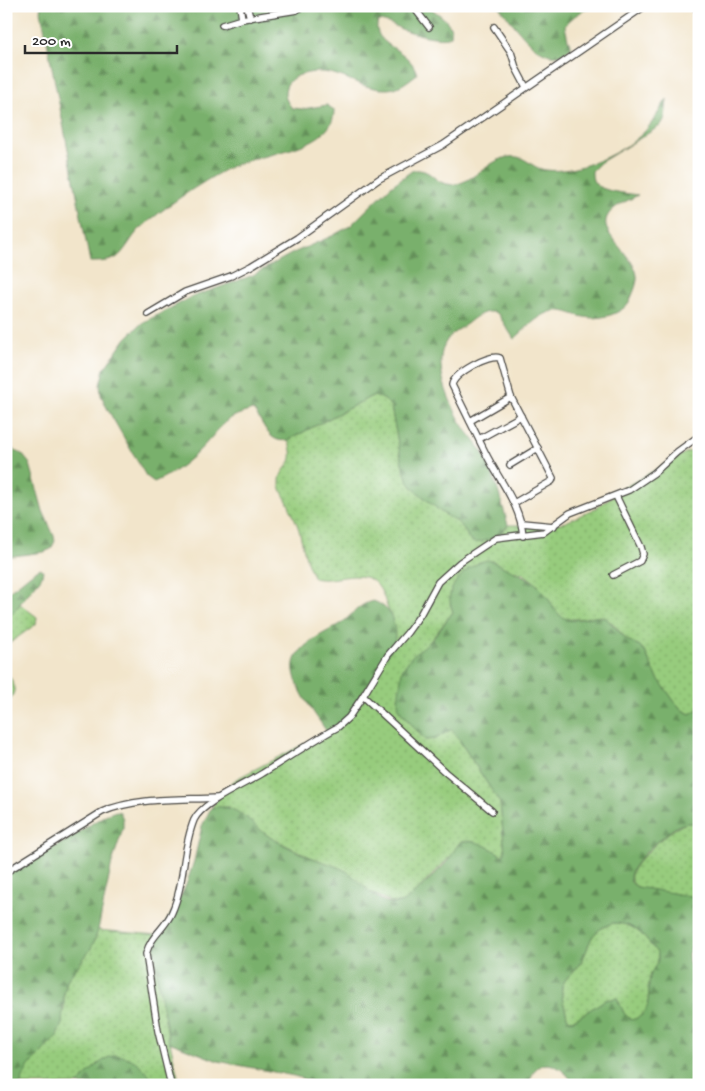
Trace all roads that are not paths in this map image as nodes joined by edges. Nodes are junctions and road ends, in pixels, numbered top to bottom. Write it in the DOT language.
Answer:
graph roads {
  1 [pos="240,6"];
  2 [pos="248,6"];
  3 [pos="302,6"];
  4 [pos="414,6"];
  5 [pos="645,6"];
  6 [pos="695,6"];
  7 [pos="699,12"];
  8 [pos="250,18"];
  9 [pos="242,19"];
  10 [pos="222,25"];
  11 [pos="429,27"];
  12 [pos="494,27"];
  13 [pos="526,87"];
  14 [pos="148,314"];
  15 [pos="511,397"];
  16 [pos="521,416"];
  17 [pos="470,420"];
  18 [pos="699,436"];
  19 [pos="479,439"];
  20 [pos="538,448"];
  21 [pos="510,465"];
  22 [pos="616,496"];
  23 [pos="514,504"];
  24 [pos="522,523"];
  25 [pos="554,526"];
  26 [pos="523,536"];
  27 [pos="613,575"];
  28 [pos="363,696"];
  29 [pos="219,798"];
  30 [pos="492,811"];
  31 [pos="6,872"];
  32 [pos="171,1085"];
  1 -- 9 [label="street"];
  2 -- 8 [label="street"];
  3 -- 8 [label="street"];
  4 -- 11 [label="street"];
  5 -- 13 [label="street"];
  6 -- 7 [label="street"];
  8 -- 9 [label="street"];
  9 -- 10 [label="street"];
  12 -- 13 [label="street"];
  13 -- 14 [label="street"];
  15 -- 16 [label="street"];
  15 -- 17 [label="street"];
  15 -- 17 [label="street"];
  16 -- 19 [label="street"];
  16 -- 20 [label="street"];
  17 -- 19 [label="street"];
  18 -- 22 [label="street"];
  19 -- 23 [label="street"];
  20 -- 21 [label="street"];
  20 -- 23 [label="street"];
  22 -- 25 [label="street"];
  22 -- 27 [label="street"];
  23 -- 24 [label="street"];
  24 -- 25 [label="street"];
  24 -- 26 [label="street"];
  25 -- 26 [label="street"];
  26 -- 28 [label="street"];
  28 -- 29 [label="street"];
  28 -- 30 [label="street"];
  29 -- 31 [label="street"];
  29 -- 32 [label="street"];
}
